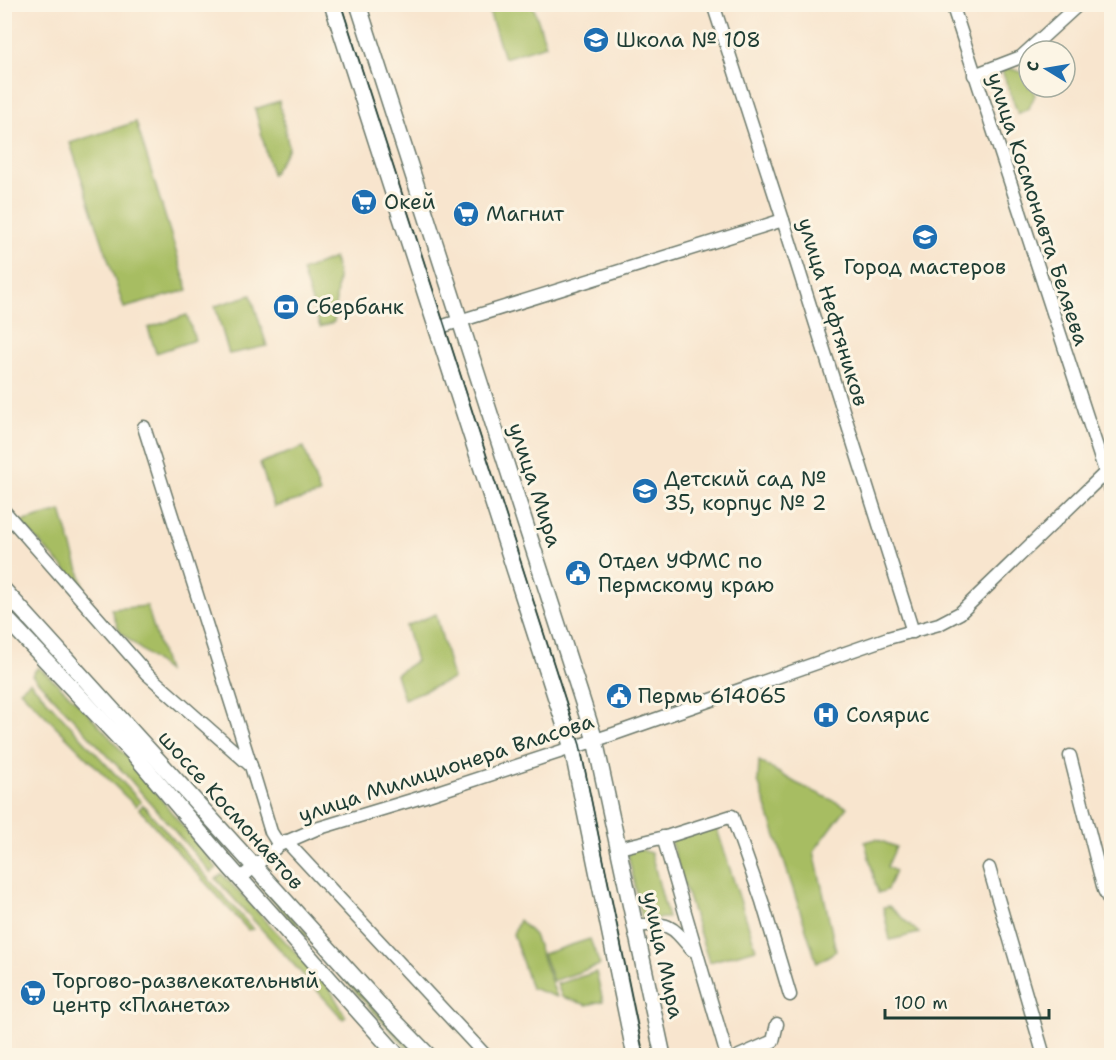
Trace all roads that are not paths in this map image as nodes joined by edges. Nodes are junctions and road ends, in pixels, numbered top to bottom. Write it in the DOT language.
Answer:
graph roads {
  1 [pos="332,4"];
  2 [pos="358,4"];
  3 [pos="713,4"];
  4 [pos="952,4"];
  5 [pos="1079,4"];
  6 [pos="974,75"];
  7 [pos="783,220"];
  8 [pos="460,321"];
  9 [pos="437,328"];
  10 [pos="144,427"];
  11 [pos="1104,473"];
  12 [pos="1112,493"];
  13 [pos="4,511"];
  14 [pos="4,590"];
  15 [pos="4,616"];
  16 [pos="913,632"];
  17 [pos="595,740"];
  18 [pos="572,748"];
  19 [pos="1070,756"];
  20 [pos="251,766"];
  21 [pos="663,837"];
  22 [pos="283,843"];
  23 [pos="619,848"];
  24 [pos="254,867"];
  25 [pos="989,868"];
  26 [pos="240,879"];
  27 [pos="1112,906"];
  28 [pos="636,926"];
  29 [pos="696,955"];
  30 [pos="790,994"];
  31 [pos="777,1024"];
  32 [pos="398,1056"];
  33 [pos="429,1056"];
  34 [pos="486,1056"];
  35 [pos="635,1056"];
  36 [pos="663,1056"];
  37 [pos="727,1056"];
  38 [pos="739,1056"];
  39 [pos="1044,1056"];
  1 -- 9 [label="main road"];
  2 -- 8 [label="main road, улица Мира"];
  3 -- 7 [label="street, улица Нефтяников"];
  4 -- 6 [label="street, улица Космонавта Беляева"];
  5 -- 6 [label="street"];
  6 -- 11 [label="street, улица Космонавта Беляева"];
  7 -- 8 [label="street"];
  7 -- 16 [label="street, улица Нефтяников"];
  8 -- 9 [label="street"];
  8 -- 17 [label="main road, улица Мира"];
  9 -- 18 [label="main road"];
  10 -- 20 [label="street"];
  11 -- 12 [label="street, улица Космонавта Беляева"];
  11 -- 16 [label="street, улица Милиционера Власова"];
  13 -- 20 [label="street, шоссе Космонавтов"];
  14 -- 24 [label="main road, шоссе Космонавтов"];
  15 -- 26 [label="main road, шоссе Космонавтов"];
  16 -- 17 [label="street, улица Милиционера Власова"];
  17 -- 18 [label="street, улица Милиционера Власова"];
  17 -- 23 [label="main road, улица Мира"];
  18 -- 22 [label="street, улица Милиционера Власова"];
  18 -- 35 [label="main road"];
  19 -- 27 [label="street"];
  20 -- 22 [label="street, шоссе Космонавтов"];
  21 -- 23 [label="street"];
  21 -- 29 [label="street"];
  21 -- 30 [label="street"];
  22 -- 24 [label="street, улица Милиционера Власова"];
  22 -- 34 [label="street"];
  23 -- 28 [label="main road, улица Мира"];
  24 -- 26 [label="street, улица Милиционера Власова"];
  24 -- 33 [label="main road, шоссе Космонавтов"];
  25 -- 39 [label="street"];
  26 -- 32 [label="main road, шоссе Космонавтов"];
  28 -- 29 [label="street"];
  28 -- 36 [label="main road, улица Мира"];
  29 -- 37 [label="street"];
  31 -- 38 [label="street"];
}
